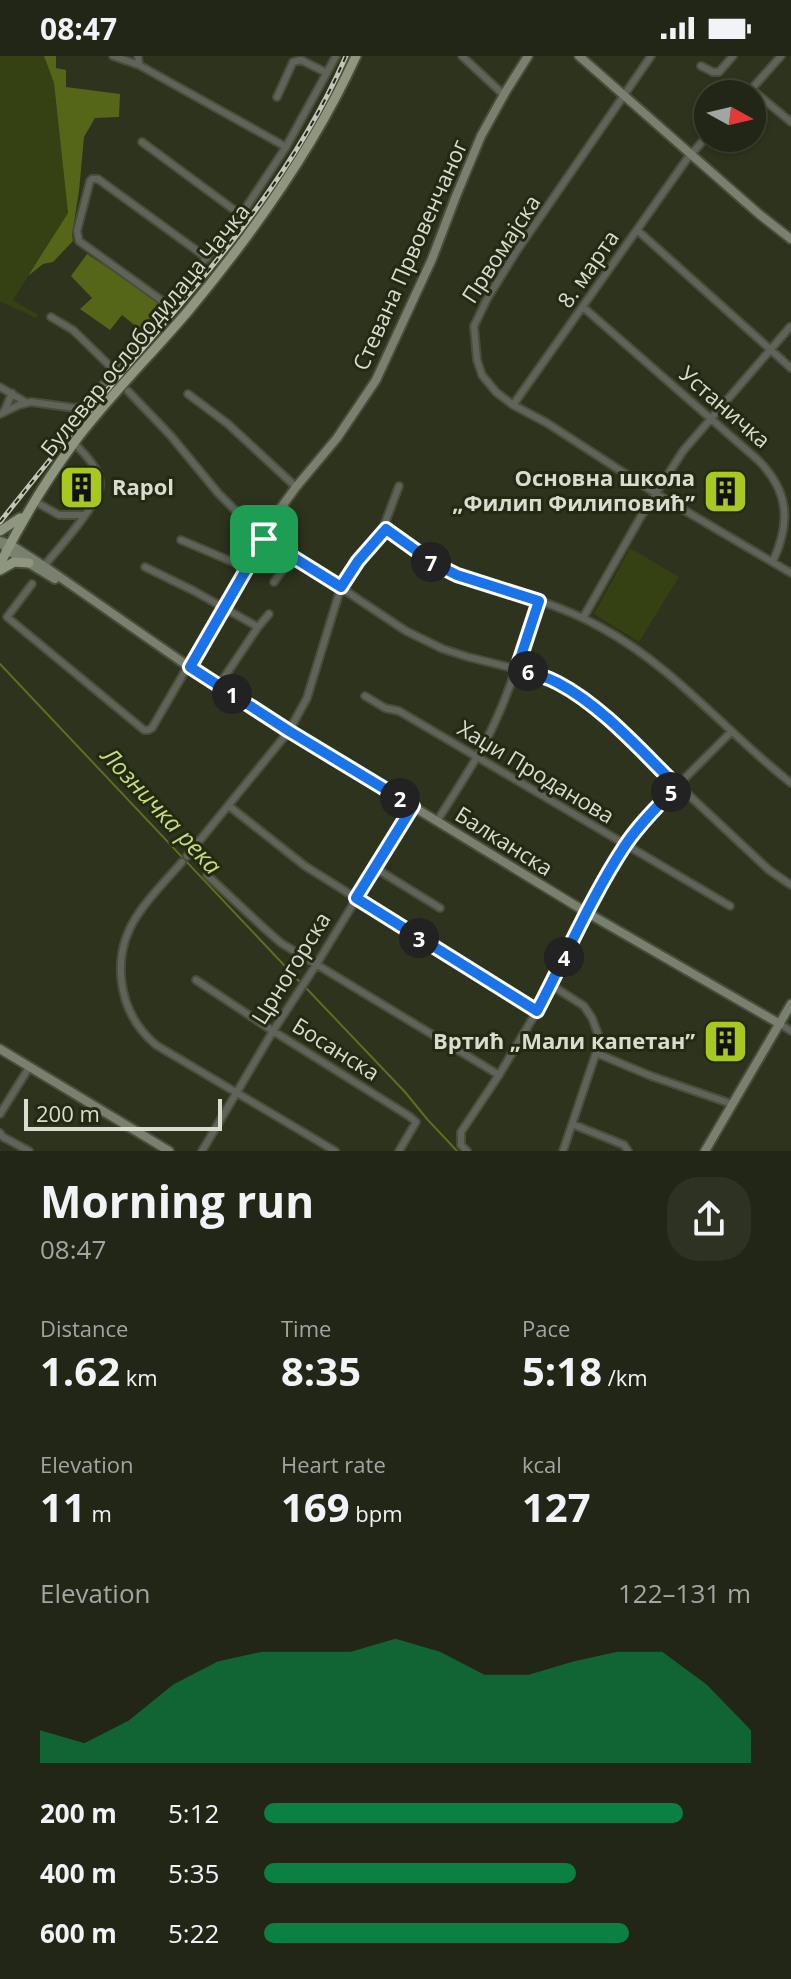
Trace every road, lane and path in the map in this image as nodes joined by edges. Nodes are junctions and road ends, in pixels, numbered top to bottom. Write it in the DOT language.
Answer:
graph roads {
  1 [pos="113,56"];
  2 [pos="138,56"];
  3 [pos="336,56"];
  4 [pos="356,56"];
  5 [pos="462,56"];
  6 [pos="528,56"];
  7 [pos="579,56"];
  8 [pos="651,56"];
  9 [pos="733,56"];
  10 [pos="781,56"];
  11 [pos="139,65"];
  12 [pos="701,66"];
  13 [pos="327,73"];
  14 [pos="760,80"];
  15 [pos="504,95"];
  16 [pos="624,95"];
  17 [pos="277,97"];
  18 [pos="766,104"];
  19 [pos="791,122"];
  20 [pos="142,142"];
  21 [pos="286,147"];
  22 [pos="694,151"];
  23 [pos="691,154"];
  24 [pos="241,215"];
  25 [pos="637,230"];
  26 [pos="791,239"];
  27 [pos="207,258"];
  28 [pos="168,305"];
  29 [pos="583,307"];
  30 [pos="51,317"];
  31 [pos="790,327"];
  32 [pos="771,350"];
  33 [pos="791,368"];
  34 [pos="114,370"];
  35 [pos="0,387"];
  36 [pos="128,391"];
  37 [pos="12,393"];
  38 [pos="188,394"];
  39 [pos="27,403"];
  40 [pos="513,405"];
  41 [pos="2,413"];
  42 [pos="710,418"];
  43 [pos="74,443"];
  44 [pos="399,486"];
  45 [pos="296,487"];
  46 [pos="655,493"];
  47 [pos="34,501"];
  48 [pos="84,515"];
  49 [pos="24,518"];
  50 [pos="386,529"];
  51 [pos="0,531"];
  52 [pos="264,539"];
  53 [pos="181,540"];
  54 [pos="4,544"];
  55 [pos="293,556"];
  56 [pos="773,561"];
  57 [pos="29,563"];
  58 [pos="44,566"];
  59 [pos="0,567"];
  60 [pos="145,567"];
  61 [pos="247,568"];
  62 [pos="791,573"];
  63 [pos="274,582"];
  64 [pos="32,584"];
  65 [pos="341,587"];
  66 [pos="84,594"];
  67 [pos="539,601"];
  68 [pos="225,608"];
  69 [pos="269,614"];
  70 [pos="7,617"];
  71 [pos="583,618"];
  72 [pos="0,625"];
  73 [pos="258,627"];
  74 [pos="189,666"];
  75 [pos="517,668"];
  76 [pos="219,685"];
  77 [pos="365,696"];
  78 [pos="289,731"];
  79 [pos="731,732"];
  80 [pos="476,756"];
  81 [pos="791,783"];
  82 [pos="677,786"];
  83 [pos="229,806"];
  84 [pos="413,806"];
  85 [pos="437,821"];
  86 [pos="625,846"];
  87 [pos="375,868"];
  88 [pos="207,875"];
  89 [pos="791,885"];
  90 [pos="356,898"];
  91 [pos="730,906"];
  92 [pos="440,908"];
  93 [pos="586,912"];
  94 [pos="316,965"];
  95 [pos="196,980"];
  96 [pos="551,985"];
  97 [pos="791,1004"];
  98 [pos="537,1011"];
  99 [pos="780,1024"];
  100 [pos="273,1031"];
  101 [pos="791,1031"];
  102 [pos="0,1049"];
  103 [pos="596,1053"];
  104 [pos="30,1066"];
  105 [pos="499,1075"];
  106 [pos="237,1092"];
  107 [pos="732,1104"];
  108 [pos="0,1114"];
  109 [pos="572,1124"];
  110 [pos="0,1133"];
  111 [pos="29,1151"];
  112 [pos="169,1151"];
  113 [pos="202,1151"];
  114 [pos="335,1151"];
  115 [pos="399,1151"];
  116 [pos="467,1151"];
  117 [pos="563,1151"];
  118 [pos="628,1151"];
  119 [pos="705,1151"];
  1 -- 11 [label="street"];
  2 -- 11 [label="street"];
  3 -- 13 [label="street"];
  4 -- 43 [label="main road, Булевар ослободилаца Чачка"];
  5 -- 15 [label="street"];
  6 -- 15 [label="street, Стевана Првовенчаног"];
  7 -- 16 [label="street"];
  8 -- 16 [label="street, Првомајска"];
  9 -- 12 [label="street"];
  10 -- 14 [label="street"];
  11 -- 21 [label="street"];
  13 -- 17 [label="street"];
  13 -- 21 [label="street"];
  15 -- 45 [label="street, Стевана Првовенчаног"];
  16 -- 23 [label="street"];
  16 -- 40 [label="street, Првомајска"];
  18 -- 19 [label="street"];
  20 -- 24 [label="street"];
  21 -- 24 [label="street"];
  22 -- 23 [label="street, 8. марта"];
  23 -- 25 [label="street, 8. марта"];
  23 -- 26 [label="street"];
  24 -- 27 [label="street"];
  25 -- 29 [label="street, 8. марта"];
  25 -- 32 [label="street"];
  27 -- 28 [label="street"];
  27 -- 28 [label="street"];
  28 -- 34 [label="street"];
  29 -- 40 [label="street, 8. марта"];
  29 -- 42 [label="street, Устаничка"];
  30 -- 34 [label="street"];
  31 -- 32 [label="street"];
  32 -- 33 [label="street"];
  32 -- 42 [label="street"];
  34 -- 39 [label="street"];
  35 -- 37 [label="street"];
  36 -- 52 [label="street"];
  37 -- 39 [label="street"];
  37 -- 41 [label="street"];
  38 -- 45 [label="street"];
  39 -- 41 [label="street"];
  40 -- 46 [label="street, Првомајска"];
  42 -- 46 [label="street"];
  42 -- 56 [label="street, Устаничка"];
  43 -- 47 [label="main road, Булевар ослободилаца Чачка"];
  43 -- 48 [label="street"];
  44 -- 50 [label="street"];
  45 -- 52 [label="street, Стевана Првовенчаног"];
  46 -- 56 [label="street, Првомајска"];
  46 -- 71 [label="street"];
  47 -- 48 [label="street"];
  47 -- 49 [label="main road, Булевар ослободилаца Чачка"];
  48 -- 58 [label="street"];
  49 -- 51 [label="main road"];
  49 -- 54 [label="main road, Булевар ослободилаца Чачка"];
  50 -- 65 [label="street"];
  50 -- 67 [label="street"];
  52 -- 55 [label="street"];
  52 -- 61 [label="street, Стевана Првовенчаног"];
  53 -- 61 [label="street"];
  54 -- 57 [label="street, Балканска"];
  54 -- 58 [label="street, Балканска"];
  54 -- 59 [label="main road, Булевар ослободилаца Чачка"];
  55 -- 63 [label="street"];
  55 -- 65 [label="street"];
  56 -- 62 [label="street, Првомајска"];
  57 -- 59 [label="main road"];
  57 -- 66 [label="street, Балканска"];
  58 -- 66 [label="street, Балканска"];
  60 -- 68 [label="street"];
  61 -- 68 [label="street, Стевана Првовенчаног"];
  64 -- 70 [label="street"];
  65 -- 75 [label="street"];
  65 -- 78 [label="street"];
  66 -- 74 [label="street, Балканска"];
  67 -- 71 [label="street"];
  67 -- 75 [label="street"];
  68 -- 73 [label="street"];
  68 -- 74 [label="street, Стевана Првовенчаног"];
  69 -- 73 [label="street"];
  70 -- 72 [label="street"];
  70 -- 74 [label="street"];
  71 -- 79 [label="street"];
  73 -- 76 [label="street"];
  74 -- 76 [label="street, Балканска"];
  75 -- 80 [label="street"];
  75 -- 82 [label="street"];
  76 -- 78 [label="street, Балканска"];
  77 -- 80 [label="street, Хаџи Проданова"];
  78 -- 83 [label="street"];
  78 -- 84 [label="street, Балканска"];
  79 -- 81 [label="street"];
  79 -- 82 [label="street"];
  80 -- 85 [label="street"];
  80 -- 86 [label="street, Хаџи Проданова"];
  82 -- 86 [label="street"];
  82 -- 89 [label="street"];
  83 -- 90 [label="street"];
  83 -- 106 [label="street"];
  84 -- 85 [label="street, Балканска"];
  84 -- 87 [label="street, Црногорска"];
  85 -- 93 [label="street, Балканска"];
  86 -- 91 [label="street, Хаџи Проданова"];
  86 -- 93 [label="street"];
  87 -- 90 [label="street, Црногорска"];
  87 -- 92 [label="street"];
  88 -- 94 [label="street"];
  90 -- 94 [label="street, Црногорска"];
  90 -- 98 [label="street"];
  93 -- 96 [label="street"];
  93 -- 99 [label="street, Балканска"];
  94 -- 100 [label="street, Црногорска"];
  94 -- 105 [label="street"];
  95 -- 100 [label="street, Босанска"];
  96 -- 98 [label="street"];
  96 -- 103 [label="street"];
  97 -- 99 [label="street"];
  98 -- 105 [label="street"];
  99 -- 101 [label="street, Балканска"];
  99 -- 107 [label="street"];
  100 -- 106 [label="street, Црногорска"];
  100 -- 115 [label="street, Босанска"];
  102 -- 104 [label="street"];
  103 -- 107 [label="street"];
  103 -- 109 [label="street"];
  104 -- 108 [label="street"];
  104 -- 112 [label="street"];
  105 -- 116 [label="street"];
  106 -- 113 [label="street, Црногорска"];
  106 -- 114 [label="street"];
  107 -- 119 [label="street"];
  109 -- 117 [label="street"];
  109 -- 118 [label="street"];
  110 -- 111 [label="street"];
}
